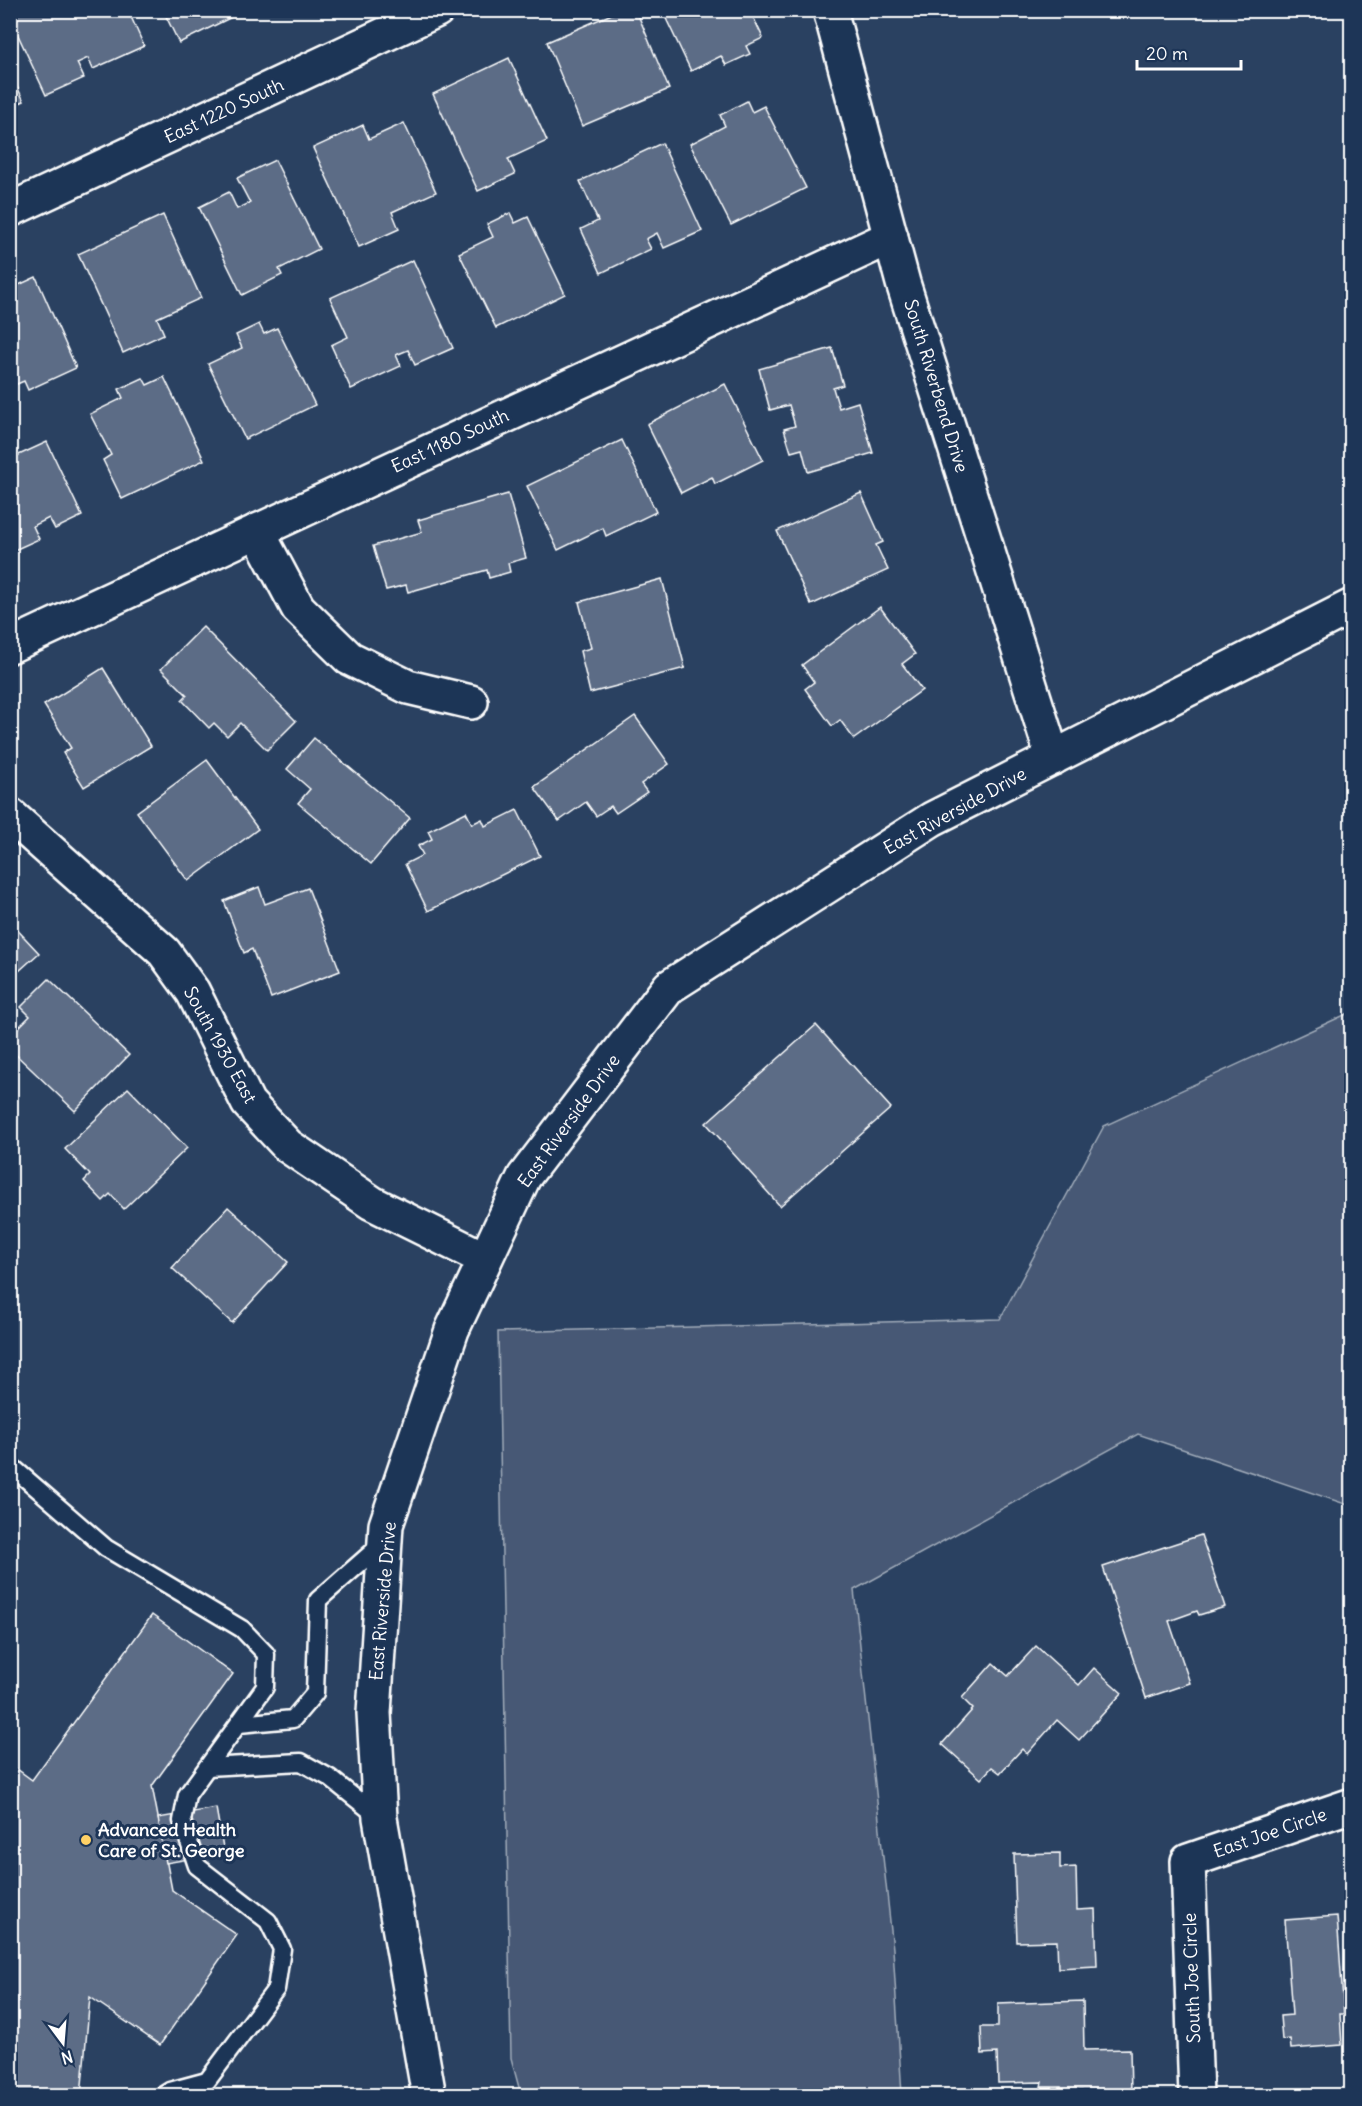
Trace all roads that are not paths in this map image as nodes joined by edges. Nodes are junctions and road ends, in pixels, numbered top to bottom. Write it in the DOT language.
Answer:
graph roads {
  1 [pos="437,10"];
  2 [pos="830,10"];
  3 [pos="10,210"];
  4 [pos="891,237"];
  5 [pos="257,531"];
  6 [pos="1352,606"];
  7 [pos="10,646"];
  8 [pos="471,702"];
  9 [pos="1053,758"];
  10 [pos="10,815"];
  11 [pos="485,1259"];
  12 [pos="10,1466"];
  13 [pos="385,1541"];
  14 [pos="239,1724"];
  15 [pos="207,1767"];
  16 [pos="1352,1805"];
  17 [pos="380,1818"];
  18 [pos="1188,1861"];
  19 [pos="162,2096"];
  20 [pos="429,2096"];
  21 [pos="1196,2096"];
  1 -- 3 [label="street, East 1220 South"];
  2 -- 4 [label="street, South Riverbend Drive"];
  4 -- 5 [label="street, East 1180 South"];
  4 -- 9 [label="street, South Riverbend Drive"];
  5 -- 7 [label="street, East 1180 South"];
  5 -- 8 [label="street"];
  6 -- 9 [label="street, East Riverside Drive"];
  9 -- 11 [label="street, East Riverside Drive"];
  10 -- 11 [label="street, South 1930 East"];
  11 -- 13 [label="street, East Riverside Drive"];
  12 -- 14 [label="lane"];
  13 -- 14 [label="lane"];
  13 -- 17 [label="street, East Riverside Drive"];
  14 -- 15 [label="lane"];
  15 -- 17 [label="lane"];
  15 -- 19 [label="lane"];
  16 -- 18 [label="street, East Joe Circle"];
  17 -- 20 [label="street, East Riverside Drive"];
  18 -- 21 [label="street, South Joe Circle"];
}
